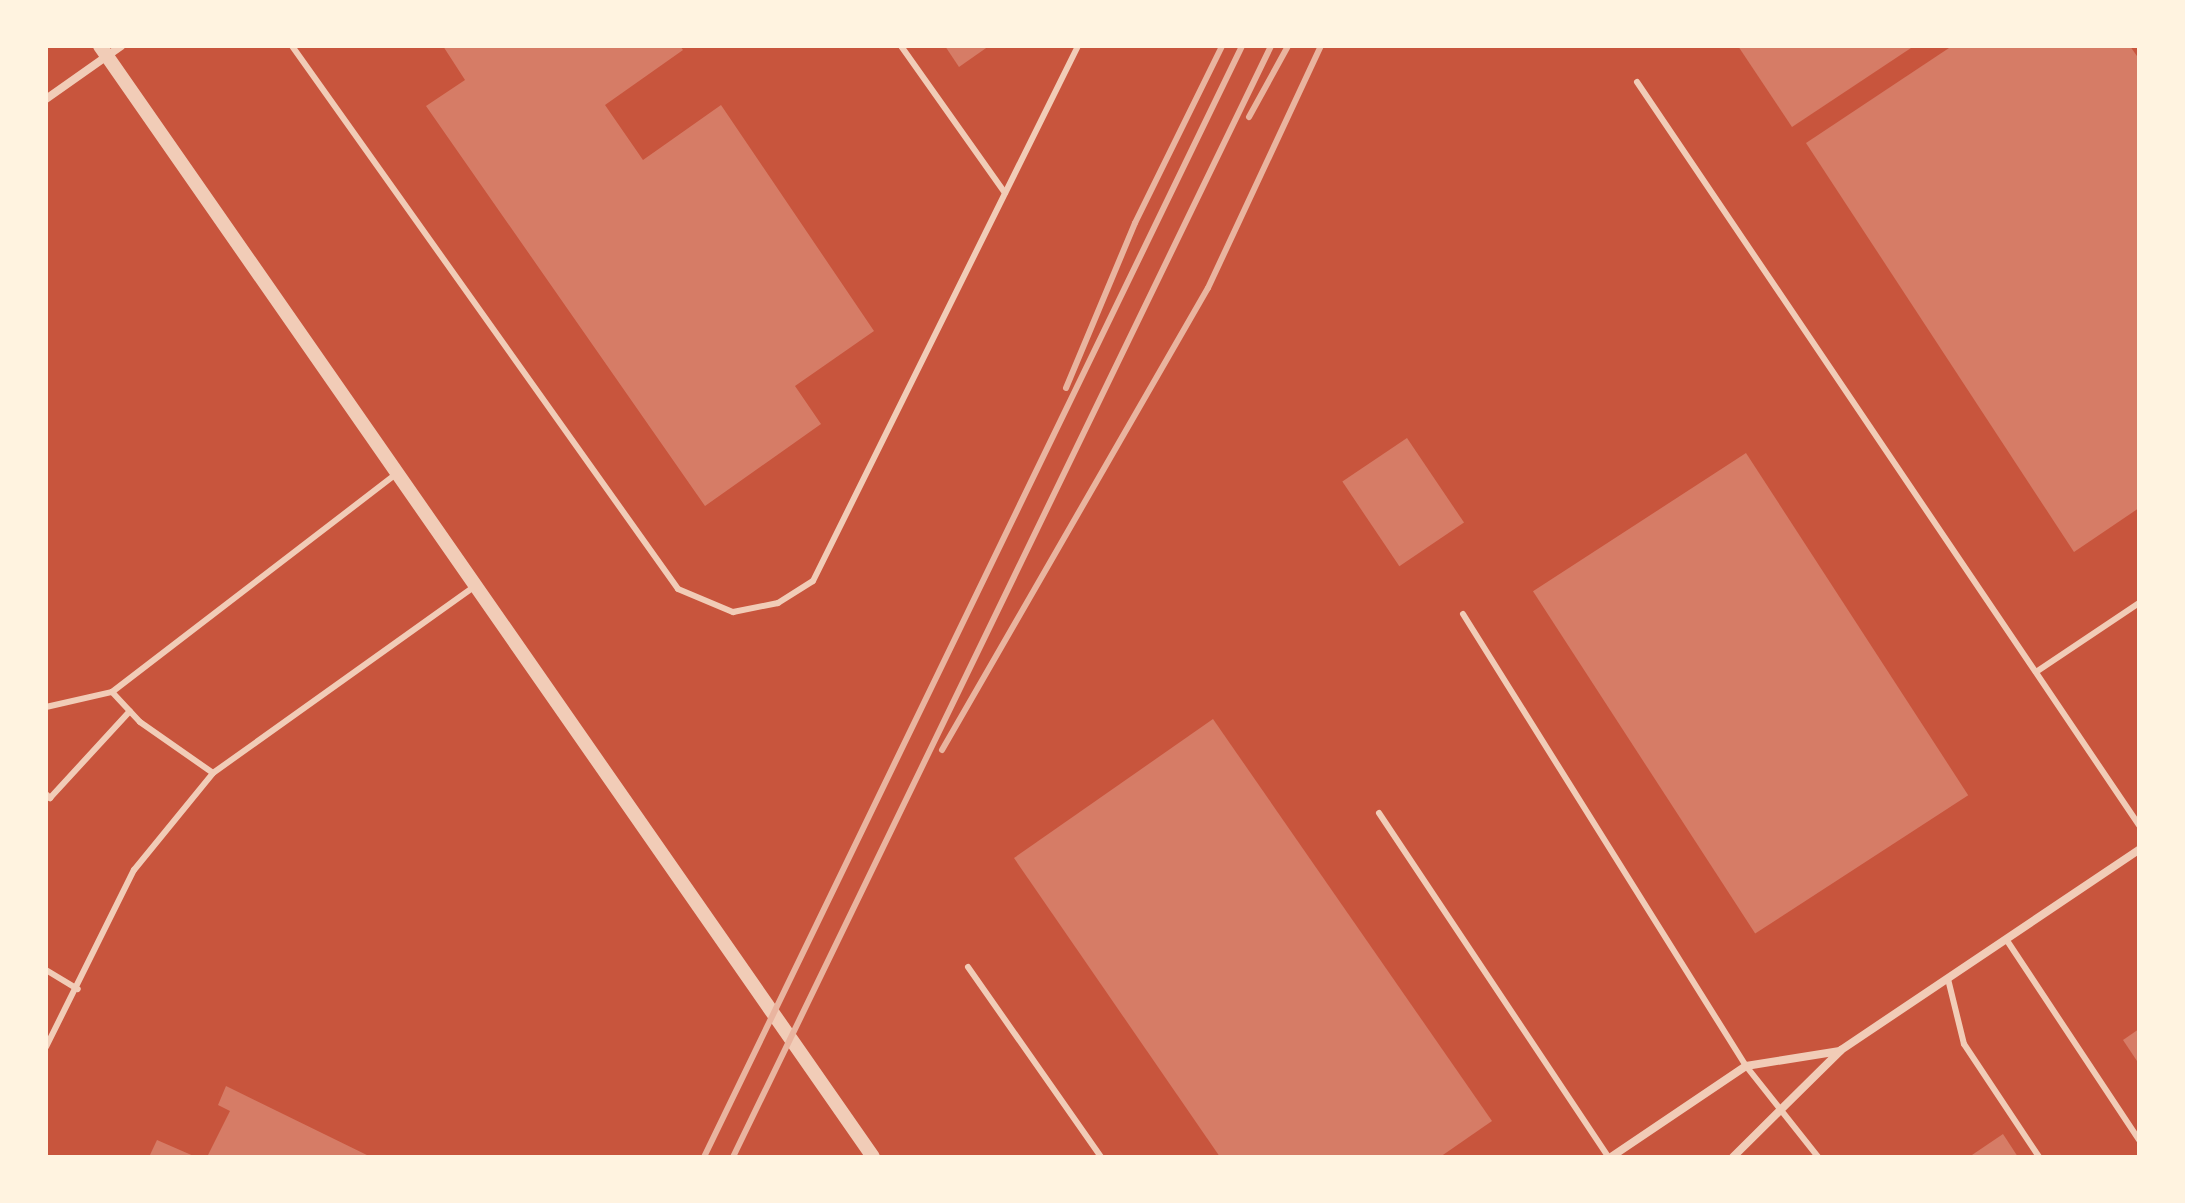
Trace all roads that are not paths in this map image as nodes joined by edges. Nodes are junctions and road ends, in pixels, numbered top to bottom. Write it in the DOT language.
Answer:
graph roads {
  1 [pos="121,46"];
  2 [pos="292,46"];
  3 [pos="901,46"];
  4 [pos="1078,46"];
  5 [pos="103,52"];
  6 [pos="1637,82"];
  7 [pos="46,99"];
  8 [pos="1005,193"];
  9 [pos="397,473"];
  10 [pos="475,586"];
  11 [pos="2139,603"];
  12 [pos="1463,614"];
  13 [pos="2036,672"];
  14 [pos="112,692"];
  15 [pos="46,707"];
  16 [pos="130,711"];
  17 [pos="213,773"];
  18 [pos="46,794"];
  19 [pos="1379,813"];
  20 [pos="2139,825"];
  21 [pos="2139,850"];
  22 [pos="2006,939"];
  23 [pos="968,967"];
  24 [pos="46,970"];
  25 [pos="1948,979"];
  26 [pos="78,989"];
  27 [pos="46,1047"];
  28 [pos="1841,1050"];
  29 [pos="1746,1066"];
  30 [pos="1782,1110"];
  31 [pos="2139,1140"];
  32 [pos="873,1157"];
  33 [pos="1101,1157"];
  34 [pos="1610,1157"];
  35 [pos="1733,1157"];
  36 [pos="1818,1157"];
  37 [pos="2039,1157"];
  1 -- 5 [label="street"];
  2 -- 8 [label="lane"];
  3 -- 8 [label="lane"];
  4 -- 8 [label="lane"];
  5 -- 7 [label="street"];
  5 -- 9 [label="street"];
  6 -- 13 [label="lane"];
  9 -- 10 [label="street"];
  9 -- 14 [label="lane"];
  10 -- 17 [label="lane"];
  10 -- 32 [label="street"];
  11 -- 13 [label="lane"];
  12 -- 29 [label="lane"];
  13 -- 20 [label="lane"];
  14 -- 15 [label="lane"];
  14 -- 16 [label="lane"];
  16 -- 17 [label="lane"];
  16 -- 18 [label="lane"];
  17 -- 26 [label="lane"];
  19 -- 34 [label="lane"];
  21 -- 22 [label="street"];
  22 -- 25 [label="street"];
  22 -- 31 [label="lane"];
  23 -- 33 [label="lane"];
  24 -- 26 [label="lane"];
  25 -- 28 [label="street"];
  25 -- 37 [label="lane"];
  26 -- 27 [label="lane"];
  28 -- 29 [label="street"];
  28 -- 30 [label="street"];
  29 -- 30 [label="lane"];
  29 -- 34 [label="street"];
  30 -- 35 [label="street"];
  30 -- 36 [label="lane"];
}
